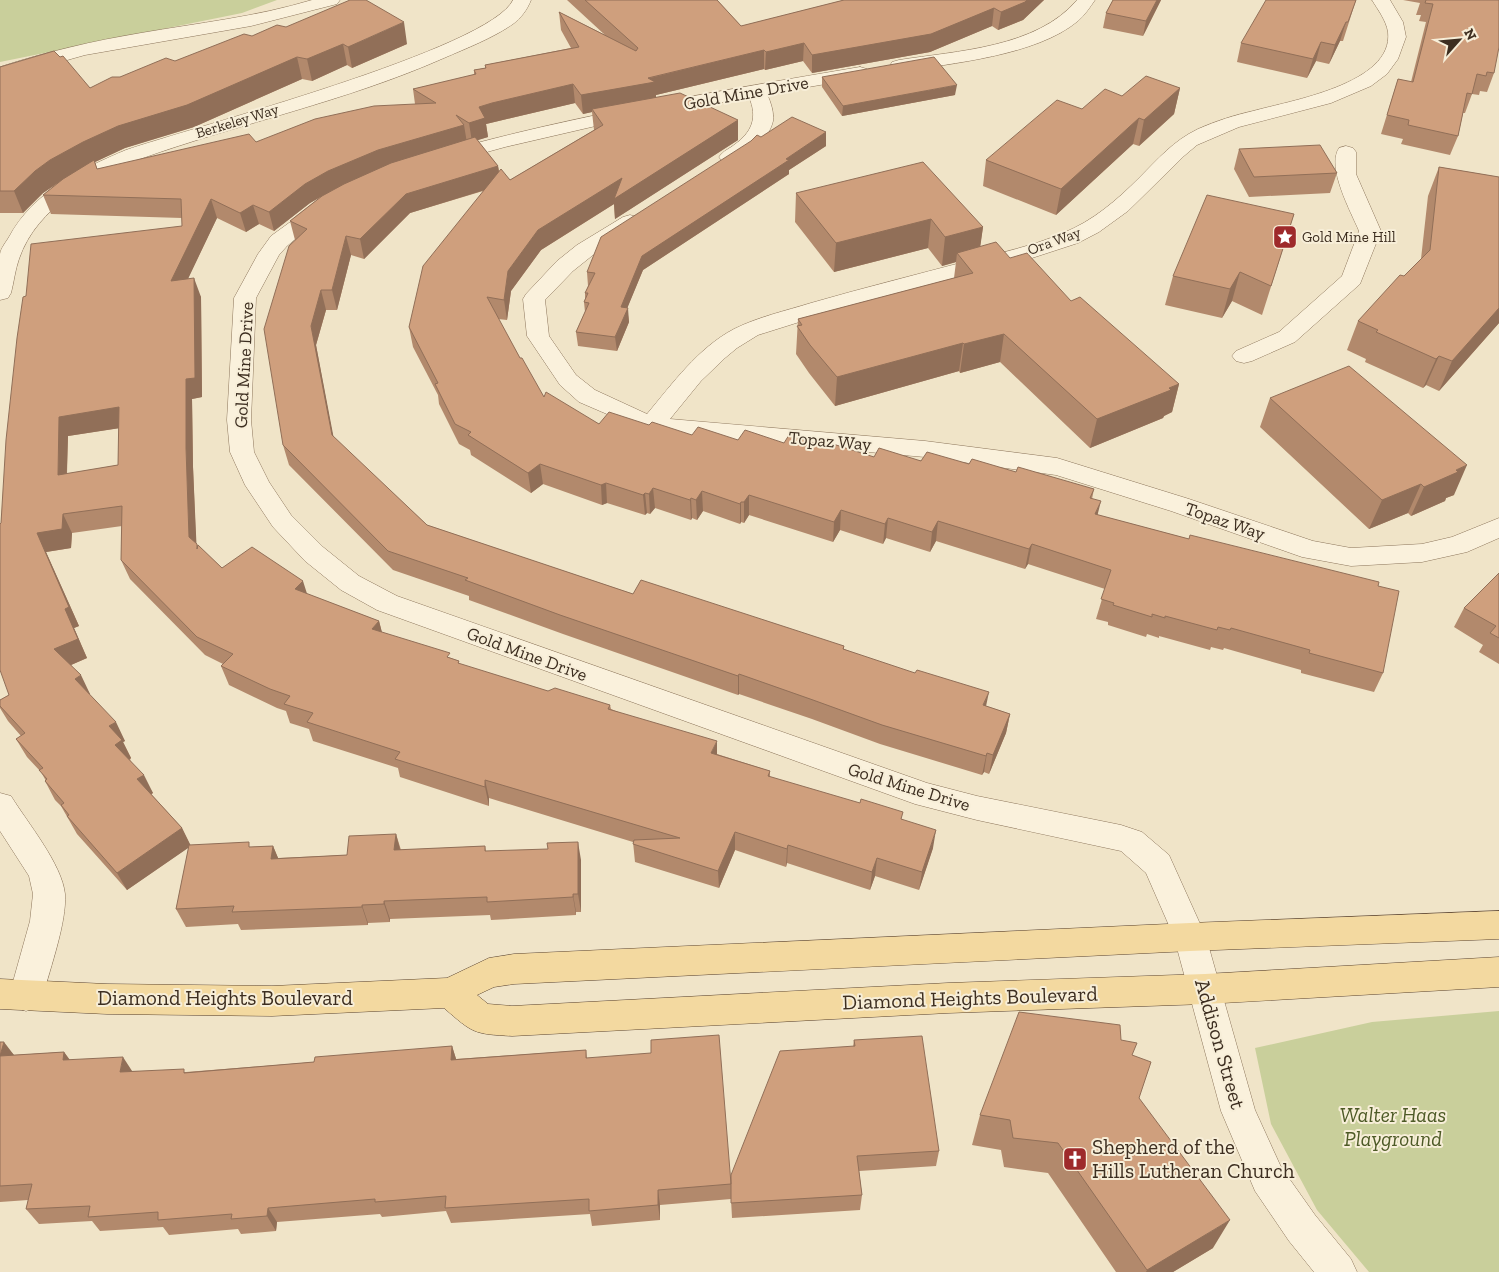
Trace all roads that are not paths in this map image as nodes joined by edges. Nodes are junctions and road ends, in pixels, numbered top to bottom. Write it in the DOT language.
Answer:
graph roads {
  1 [pos="331,0"];
  2 [pos="522,0"];
  3 [pos="1086,0"];
  4 [pos="1381,0"];
  5 [pos="0,73"];
  6 [pos="756,91"];
  7 [pos="1346,152"];
  8 [pos="429,163"];
  9 [pos="710,170"];
  10 [pos="342,195"];
  11 [pos="652,208"];
  12 [pos="0,293"];
  13 [pos="1244,356"];
  14 [pos="651,425"];
  15 [pos="1499,527"];
  16 [pos="0,805"];
  17 [pos="1499,925"];
  18 [pos="1190,937"];
  19 [pos="1499,972"];
  20 [pos="1205,989"];
  21 [pos="450,993"];
  22 [pos="13,995"];
  23 [pos="1338,1272"];
  1 -- 5 [label="street"];
  2 -- 12 [label="street, Berkeley Way"];
  3 -- 6 [label="street, Gold Mine Drive"];
  4 -- 14 [label="street, Ora Way"];
  6 -- 8 [label="street, Gold Mine Drive"];
  6 -- 9 [label="street"];
  7 -- 13 [label="street"];
  10 -- 18 [label="street, Gold Mine Drive"];
  11 -- 14 [label="street, Topaz Way"];
  14 -- 15 [label="street, Topaz Way"];
  16 -- 22 [label="street"];
  17 -- 18 [label="main road, Diamond Heights Boulevard"];
  18 -- 20 [label="street, Addison Street"];
  18 -- 21 [label="main road, Diamond Heights Boulevard"];
  19 -- 20 [label="main road, Diamond Heights Boulevard"];
  20 -- 21 [label="main road, Diamond Heights Boulevard"];
  20 -- 23 [label="street, Addison Street"];
  21 -- 22 [label="main road, Diamond Heights Boulevard"];
}
